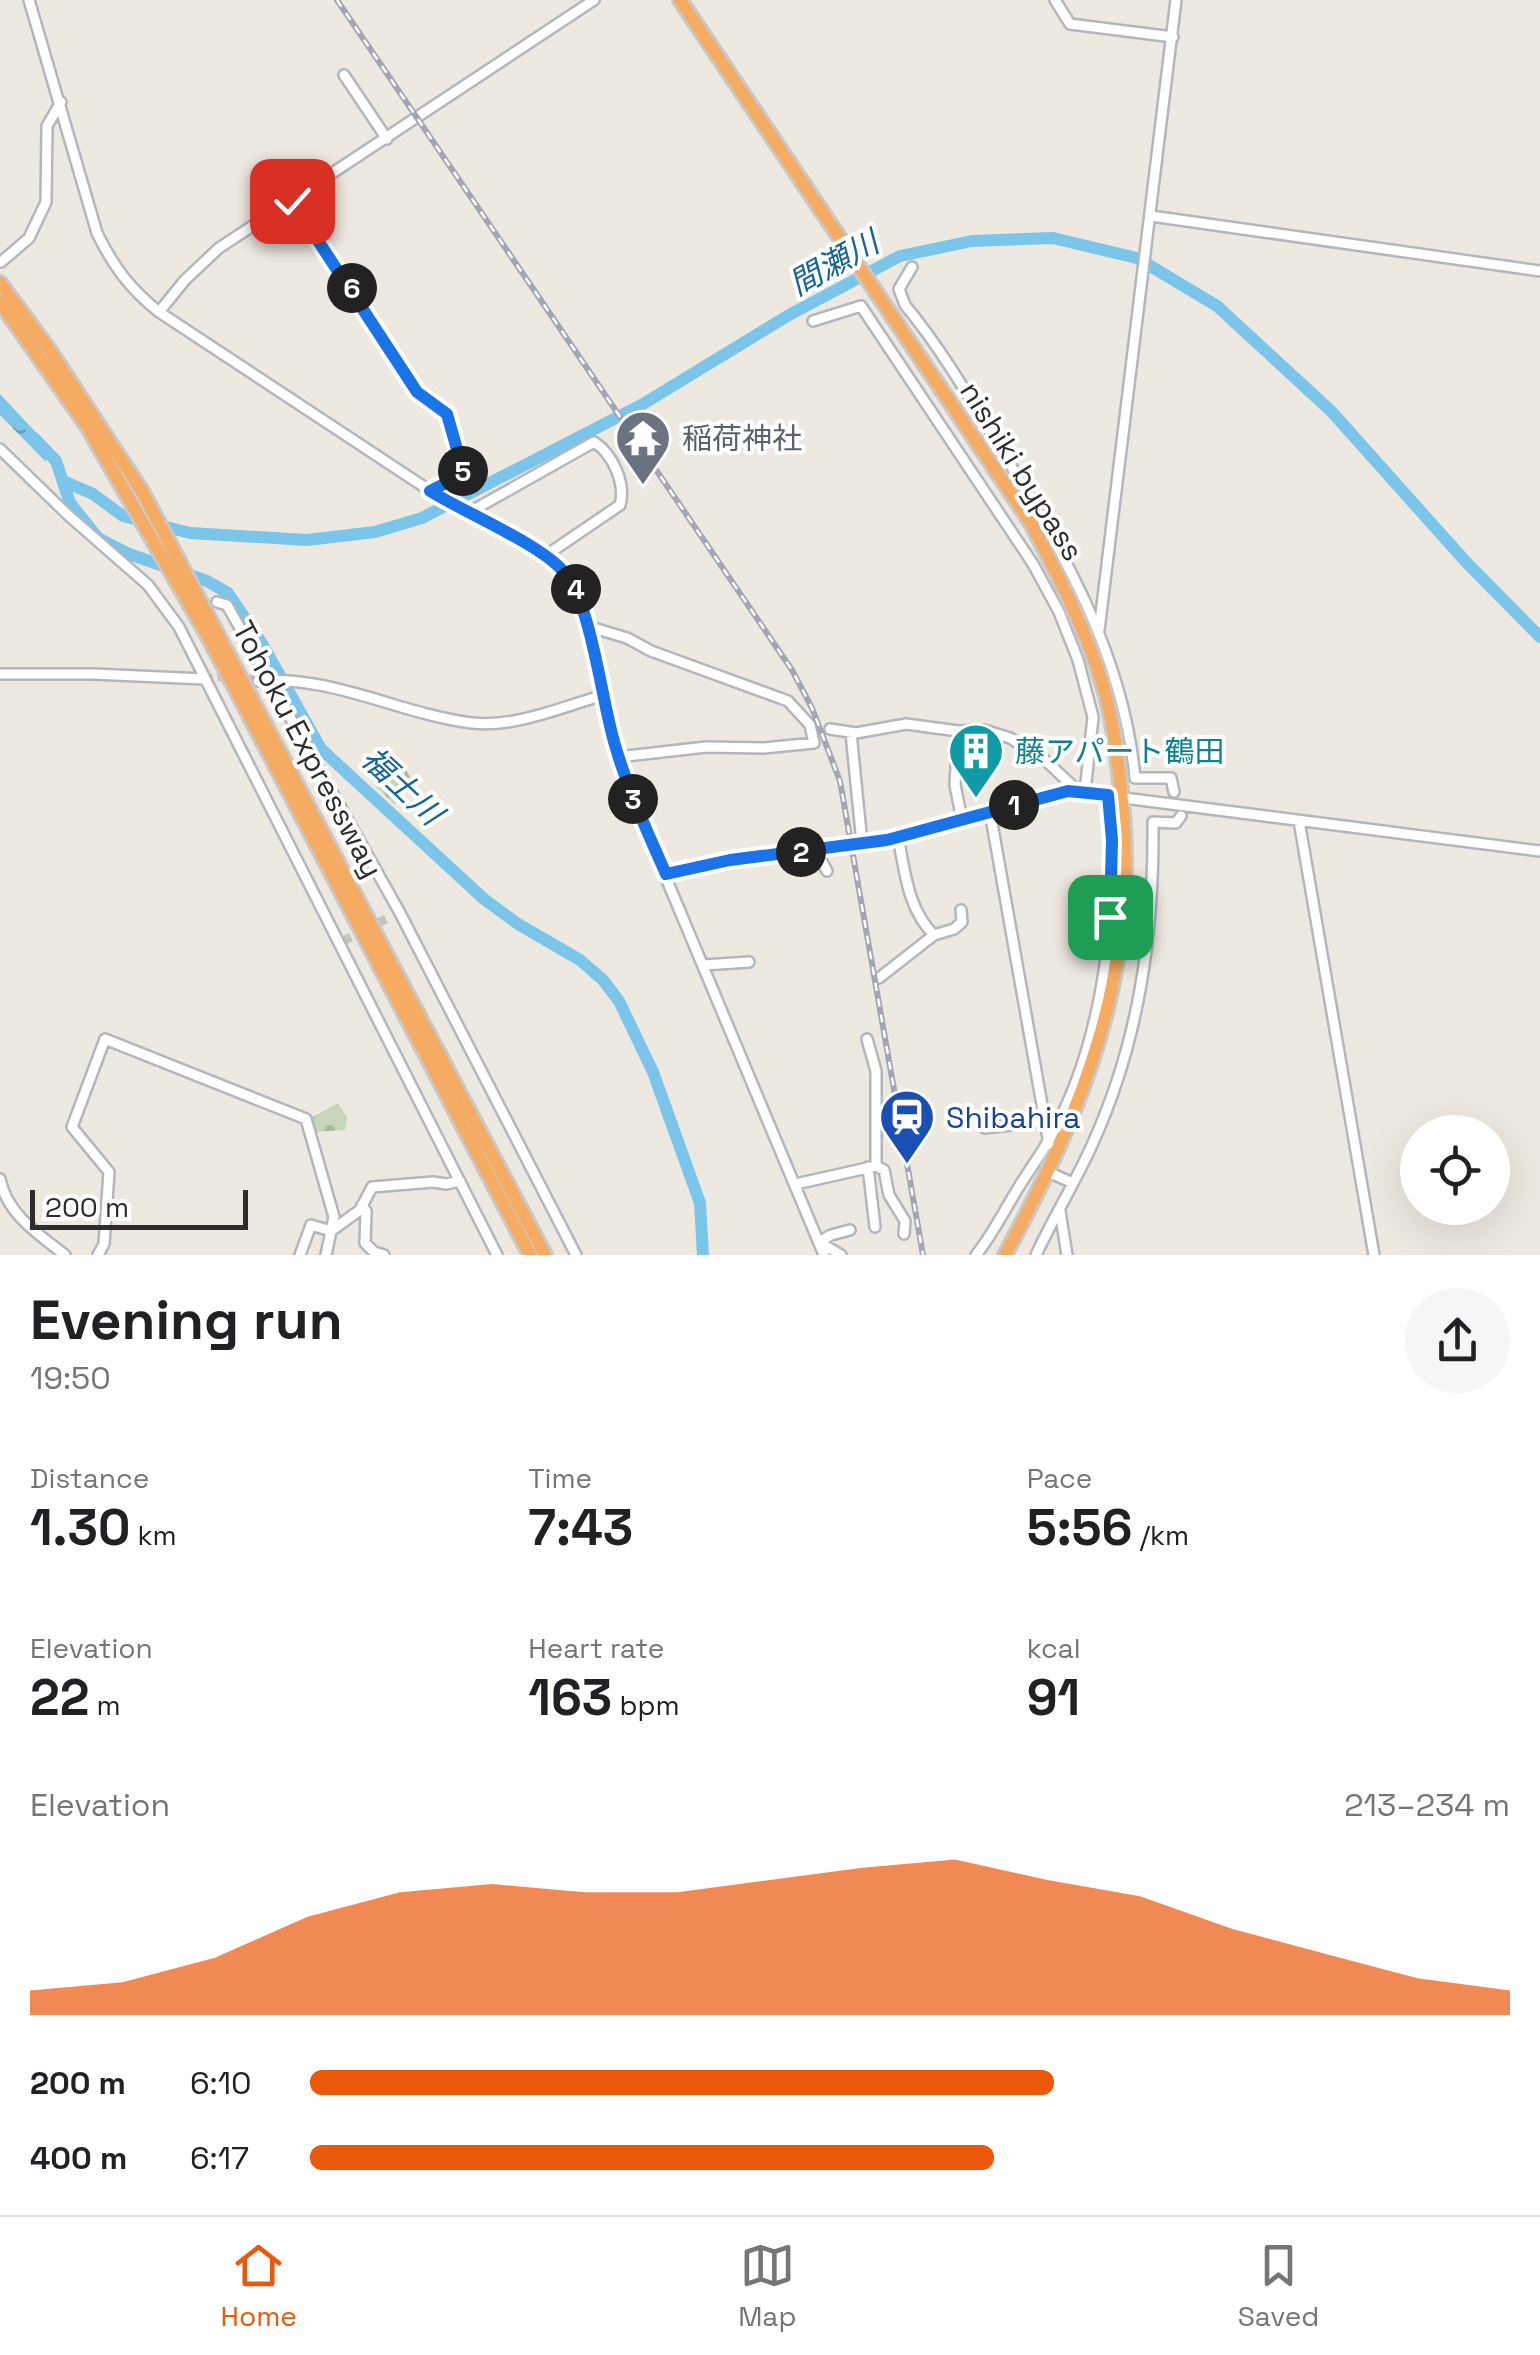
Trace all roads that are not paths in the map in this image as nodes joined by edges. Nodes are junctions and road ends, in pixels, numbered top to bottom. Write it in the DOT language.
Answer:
graph roads {
  1 [pos="29,0"];
  2 [pos="594,0"];
  3 [pos="680,0"];
  4 [pos="1055,0"];
  5 [pos="1176,0"];
  6 [pos="1173,37"];
  7 [pos="344,74"];
  8 [pos="61,102"];
  9 [pos="386,139"];
  10 [pos="292,201"];
  11 [pos="1151,216"];
  12 [pos="0,262"];
  13 [pos="912,266"];
  14 [pos="1540,271"];
  15 [pos="0,283"];
  16 [pos="0,302"];
  17 [pos="158,312"];
  18 [pos="812,322"];
  19 [pos="0,449"];
  20 [pos="434,493"];
  21 [pos="466,512"];
  22 [pos="544,556"];
  23 [pos="217,602"];
  24 [pos="587,626"];
  25 [pos="1099,630"];
  26 [pos="0,674"];
  27 [pos="204,679"];
  28 [pos="258,680"];
  29 [pos="270,680"];
  30 [pos="602,696"];
  31 [pos="830,729"];
  32 [pos="958,731"];
  33 [pos="850,733"];
  34 [pos="618,757"];
  35 [pos="1082,792"];
  36 [pos="1174,792"];
  37 [pos="1115,796"];
  38 [pos="990,812"];
  39 [pos="1180,816"];
  40 [pos="962,820"];
  41 [pos="1299,820"];
  42 [pos="898,837"];
  43 [pos="862,843"];
  44 [pos="816,850"];
  45 [pos="1540,850"];
  46 [pos="827,871"];
  47 [pos="666,874"];
  48 [pos="962,910"];
  49 [pos="400,913"];
  50 [pos="386,919"];
  51 [pos="934,935"];
  52 [pos="749,962"];
  53 [pos="704,965"];
  54 [pos="879,978"];
  55 [pos="867,1039"];
  56 [pos="1044,1121"];
  57 [pos="985,1128"];
  58 [pos="1052,1147"];
  59 [pos="872,1167"];
  60 [pos="1048,1172"];
  61 [pos="0,1179"];
  62 [pos="460,1181"];
  63 [pos="1074,1183"];
  64 [pos="796,1184"];
  65 [pos="362,1205"];
  66 [pos="1060,1208"];
  67 [pos="875,1227"];
  68 [pos="850,1230"];
  69 [pos="331,1231"];
  70 [pos="904,1234"];
  71 [pos="819,1242"];
  72 [pos="65,1255"];
  73 [pos="98,1255"];
  74 [pos="300,1255"];
  75 [pos="326,1255"];
  76 [pos="384,1255"];
  77 [pos="496,1255"];
  78 [pos="530,1255"];
  79 [pos="544,1255"];
  80 [pos="576,1255"];
  81 [pos="824,1255"];
  82 [pos="841,1255"];
  83 [pos="976,1255"];
  84 [pos="1005,1255"];
  85 [pos="1036,1255"];
  86 [pos="1068,1255"];
  87 [pos="1374,1255"];
  1 -- 8 [label="street"];
  2 -- 9 [label="street"];
  3 -- 37 [label="highway, nishiki bypass"];
  4 -- 6 [label="street"];
  5 -- 6 [label="street"];
  6 -- 11 [label="street"];
  7 -- 9 [label="street"];
  8 -- 12 [label="street"];
  8 -- 17 [label="street"];
  9 -- 10 [label="street"];
  10 -- 17 [label="street"];
  10 -- 20 [label="street"];
  11 -- 14 [label="street"];
  11 -- 25 [label="street"];
  13 -- 25 [label="street"];
  15 -- 79 [label="highway, Tohoku Expressway"];
  16 -- 78 [label="highway, Tohoku Expressway"];
  17 -- 20 [label="street"];
  18 -- 35 [label="street"];
  19 -- 27 [label="street"];
  20 -- 21 [label="street"];
  21 -- 22 [label="street"];
  21 -- 22 [label="street"];
  22 -- 24 [label="street"];
  23 -- 29 [label="street"];
  24 -- 30 [label="street"];
  24 -- 34 [label="street"];
  25 -- 36 [label="street"];
  26 -- 27 [label="street"];
  27 -- 62 [label="street"];
  28 -- 29 [label="street"];
  29 -- 30 [label="street"];
  29 -- 49 [label="street"];
  30 -- 34 [label="street"];
  31 -- 33 [label="street"];
  32 -- 33 [label="street"];
  32 -- 35 [label="street"];
  32 -- 40 [label="street"];
  33 -- 43 [label="street"];
  34 -- 47 [label="street"];
  35 -- 37 [label="street"];
  35 -- 38 [label="street"];
  37 -- 41 [label="street"];
  37 -- 58 [label="highway, nishiki bypass"];
  38 -- 40 [label="street"];
  38 -- 56 [label="street"];
  39 -- 63 [label="street"];
  40 -- 42 [label="street"];
  41 -- 45 [label="street"];
  41 -- 87 [label="street"];
  42 -- 43 [label="street"];
  42 -- 51 [label="street"];
  43 -- 44 [label="street"];
  44 -- 46 [label="street"];
  44 -- 47 [label="street"];
  47 -- 53 [label="street"];
  48 -- 51 [label="street"];
  49 -- 50 [label="street"];
  49 -- 80 [label="street"];
  51 -- 54 [label="street"];
  52 -- 53 [label="street"];
  53 -- 64 [label="street"];
  55 -- 59 [label="street"];
  56 -- 57 [label="street"];
  56 -- 58 [label="street"];
  58 -- 60 [label="highway, nishiki bypass"];
  58 -- 83 [label="street"];
  59 -- 64 [label="street"];
  59 -- 67 [label="street"];
  59 -- 70 [label="street"];
  60 -- 63 [label="street"];
  60 -- 84 [label="highway, nishiki bypass"];
  61 -- 72 [label="street"];
  62 -- 65 [label="street"];
  62 -- 77 [label="street"];
  63 -- 66 [label="street"];
  64 -- 71 [label="street"];
  65 -- 69 [label="street"];
  65 -- 76 [label="street"];
  66 -- 85 [label="street"];
  66 -- 86 [label="street"];
  68 -- 71 [label="street"];
  69 -- 73 [label="street"];
  69 -- 74 [label="street"];
  69 -- 75 [label="street"];
  71 -- 81 [label="street"];
  71 -- 82 [label="street"];
}
